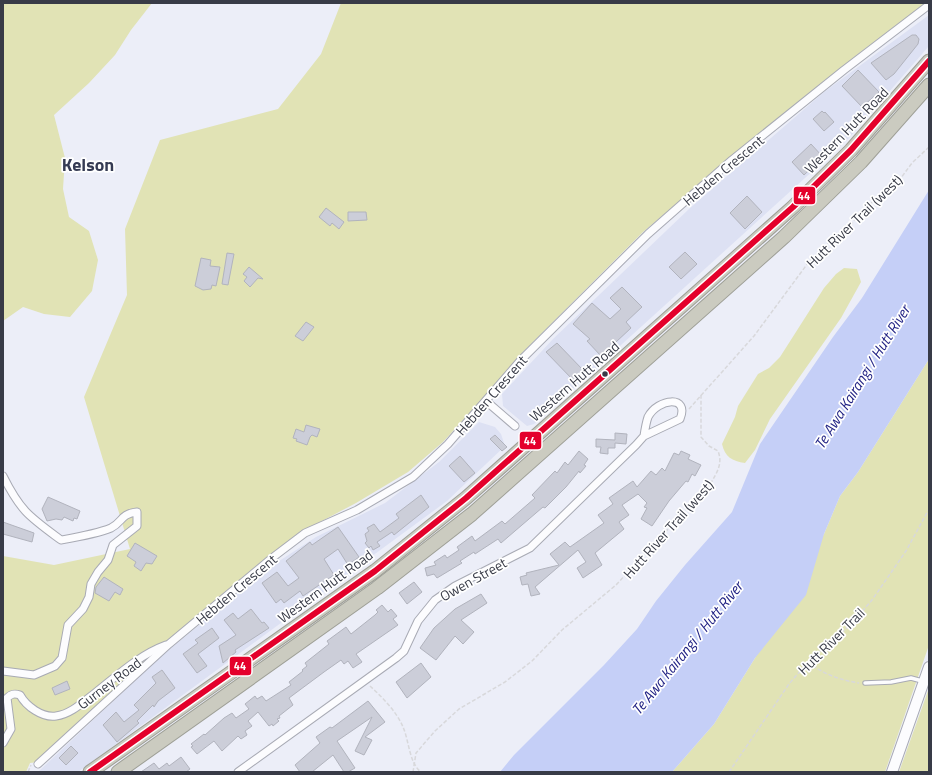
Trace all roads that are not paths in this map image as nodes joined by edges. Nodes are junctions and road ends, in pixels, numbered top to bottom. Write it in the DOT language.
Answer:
graph roads {
  1 [pos="929,5"];
  2 [pos="929,61"];
  3 [pos="929,85"];
  4 [pos="486,401"];
  5 [pos="515,426"];
  6 [pos="644,436"];
  7 [pos="3,476"];
  8 [pos="169,644"];
  9 [pos="929,667"];
  10 [pos="3,671"];
  11 [pos="924,682"];
  12 [pos="864,683"];
  13 [pos="5,696"];
  14 [pos="3,743"];
  15 [pos="38,764"];
  16 [pos="90,772"];
  17 [pos="118,772"];
  18 [pos="238,772"];
  19 [pos="892,772"];
  1 -- 4 [label="street, Hebden Crescent"];
  2 -- 16 [label="highway, Western Hutt Road"];
  3 -- 17 [label="highway"];
  4 -- 5 [label="street"];
  4 -- 8 [label="street, Hebden Crescent"];
  6 -- 6 [label="street"];
  6 -- 18 [label="street, Owen Street"];
  7 -- 10 [label="street"];
  8 -- 13 [label="street, Gurney Road"];
  8 -- 15 [label="street, Hebden Crescent"];
  9 -- 11 [label="main road"];
  11 -- 12 [label="lane"];
  11 -- 19 [label="main road"];
  13 -- 14 [label="street, Gurney Road"];
}
